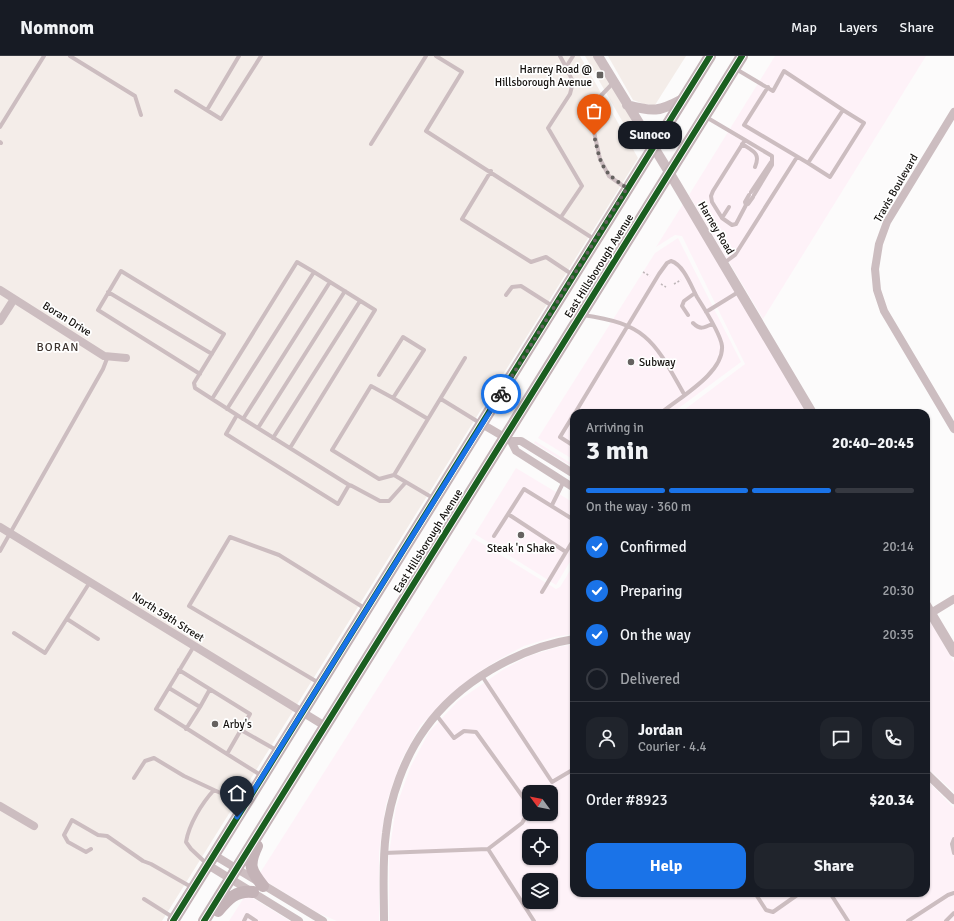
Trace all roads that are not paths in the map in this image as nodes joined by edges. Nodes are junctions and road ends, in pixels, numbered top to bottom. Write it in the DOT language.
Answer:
graph roads {
  1 [pos="44,56"];
  2 [pos="70,56"];
  3 [pos="239,56"];
  4 [pos="261,56"];
  5 [pos="426,56"];
  6 [pos="436,56"];
  7 [pos="560,56"];
  8 [pos="573,56"];
  9 [pos="598,56"];
  10 [pos="710,56"];
  11 [pos="742,56"];
  12 [pos="566,67"];
  13 [pos="734,68"];
  14 [pos="614,83"];
  15 [pos="768,87"];
  16 [pos="176,91"];
  17 [pos="683,99"];
  18 [pos="626,105"];
  19 [pos="207,110"];
  20 [pos="843,110"];
  21 [pos="954,112"];
  22 [pos="142,116"];
  23 [pos="704,116"];
  24 [pos="0,127"];
  25 [pos="743,142"];
  26 [pos="372,144"];
  27 [pos="654,146"];
  28 [pos="797,157"];
  29 [pos="808,163"];
  30 [pos="754,167"];
  31 [pos="491,171"];
  32 [pos="670,172"];
  33 [pos="627,188"];
  34 [pos="729,207"];
  35 [pos="561,217"];
  36 [pos="722,218"];
  37 [pos="595,240"];
  38 [pos="724,263"];
  39 [pos="314,272"];
  40 [pos="573,276"];
  41 [pos="330,282"];
  42 [pos="0,290"];
  43 [pos="345,291"];
  44 [pos="740,291"];
  45 [pos="108,292"];
  46 [pos="695,293"];
  47 [pos="506,295"];
  48 [pos="14,299"];
  49 [pos="360,301"];
  50 [pos="554,307"];
  51 [pos="706,312"];
  52 [pos="581,314"];
  53 [pos="688,315"];
  54 [pos="0,322"];
  55 [pos="693,323"];
  56 [pos="712,324"];
  57 [pos="627,326"];
  58 [pos="212,354"];
  59 [pos="108,356"];
  60 [pos="126,358"];
  61 [pos="466,358"];
  62 [pos="200,374"];
  63 [pos="379,375"];
  64 [pos="684,394"];
  65 [pos="393,398"];
  66 [pos="212,399"];
  67 [pos="441,399"];
  68 [pos="228,409"];
  69 [pos="577,409"];
  70 [pos="666,409"];
  71 [pos="810,409"];
  72 [pos="237,415"];
  73 [pos="243,419"];
  74 [pos="428,419"];
  75 [pos="570,421"];
  76 [pos="482,424"];
  77 [pos="258,428"];
  78 [pos="954,429"];
  79 [pos="273,438"];
  80 [pos="507,440"];
  81 [pos="570,443"];
  82 [pos="290,448"];
  83 [pos="570,472"];
  84 [pos="394,475"];
  85 [pos="564,481"];
  86 [pos="406,482"];
  87 [pos="350,485"];
  88 [pos="570,485"];
  89 [pos="435,499"];
  90 [pos="552,505"];
  91 [pos="508,514"];
  92 [pos="570,517"];
  93 [pos="0,527"];
  94 [pos="11,534"];
  95 [pos="494,536"];
  96 [pos="570,546"];
  97 [pos="0,551"];
  98 [pos="566,552"];
  99 [pos="90,582"];
  100 [pos="542,592"];
  101 [pos="954,599"];
  102 [pos="930,608"];
  103 [pos="366,610"];
  104 [pos="930,612"];
  105 [pos="67,620"];
  106 [pos="14,633"];
  107 [pos="98,639"];
  108 [pos="570,640"];
  109 [pos="194,646"];
  110 [pos="954,652"];
  111 [pos="179,670"];
  112 [pos="482,676"];
  113 [pos="320,684"];
  114 [pos="169,688"];
  115 [pos="210,689"];
  116 [pos="200,707"];
  117 [pos="302,712"];
  118 [pos="437,716"];
  119 [pos="325,726"];
  120 [pos="186,729"];
  121 [pos="241,730"];
  122 [pos="278,751"];
  123 [pos="227,754"];
  124 [pos="570,771"];
  125 [pos="262,776"];
  126 [pos="930,777"];
  127 [pos="134,778"];
  128 [pos="214,790"];
  129 [pos="954,800"];
  130 [pos="245,804"];
  131 [pos="0,806"];
  132 [pos="266,821"];
  133 [pos="34,826"];
  134 [pos="954,839"];
  135 [pos="488,849"];
  136 [pos="91,850"];
  137 [pos="384,853"];
  138 [pos="954,853"];
  139 [pos="211,860"];
  140 [pos="233,873"];
  141 [pos="263,886"];
  142 [pos="193,888"];
  143 [pos="253,892"];
  144 [pos="954,893"];
  145 [pos="758,897"];
  146 [pos="794,897"];
  147 [pos="833,897"];
  148 [pos="144,899"];
  149 [pos="954,913"];
  150 [pos="174,919"];
  151 [pos="204,921"];
  152 [pos="210,921"];
  153 [pos="244,921"];
  154 [pos="256,921"];
  155 [pos="299,921"];
  156 [pos="324,921"];
  157 [pos="384,921"];
  158 [pos="534,921"];
  159 [pos="848,921"];
  160 [pos="908,921"];
  161 [pos="946,921"];
  1 -- 24 [label="lane"];
  2 -- 22 [label="lane"];
  3 -- 19 [label="lane"];
  4 -- 19 [label="lane"];
  5 -- 26 [label="lane"];
  6 -- 31 [label="lane"];
  7 -- 12 [label="lane"];
  8 -- 12 [label="lane"];
  9 -- 14 [label="street, Harney Road"];
  10 -- 17 [label="main road, East Hillsborough Avenue"];
  11 -- 13 [label="main road, East Hillsborough Avenue"];
  12 -- 35 [label="lane"];
  13 -- 15 [label="lane"];
  13 -- 23 [label="main road, East Hillsborough Avenue"];
  14 -- 18 [label="street, Harney Road"];
  14 -- 33 [label="lane"];
  15 -- 20 [label="lane"];
  15 -- 28 [label="lane"];
  16 -- 19 [label="lane"];
  17 -- 18 [label="street"];
  17 -- 27 [label="main road, East Hillsborough Avenue"];
  18 -- 27 [label="street, Harney Road"];
  20 -- 29 [label="lane"];
  20 -- 29 [label="lane"];
  21 -- 78 [label="street, Travis Boulevard"];
  23 -- 25 [label="lane"];
  23 -- 32 [label="main road, East Hillsborough Avenue"];
  25 -- 30 [label="lane"];
  25 -- 36 [label="lane"];
  25 -- 36 [label="lane"];
  27 -- 32 [label="street, Harney Road"];
  27 -- 33 [label="main road, East Hillsborough Avenue"];
  28 -- 29 [label="lane"];
  28 -- 38 [label="lane"];
  31 -- 35 [label="lane"];
  31 -- 40 [label="lane"];
  32 -- 38 [label="street, Harney Road"];
  32 -- 52 [label="main road, East Hillsborough Avenue"];
  33 -- 37 [label="main road, East Hillsborough Avenue"];
  34 -- 36 [label="lane"];
  35 -- 37 [label="lane"];
  37 -- 40 [label="main road, East Hillsborough Avenue"];
  38 -- 44 [label="street, Harney Road"];
  39 -- 41 [label="lane"];
  39 -- 66 [label="lane"];
  39 -- 68 [label="lane"];
  40 -- 50 [label="main road, East Hillsborough Avenue"];
  41 -- 43 [label="lane"];
  41 -- 73 [label="lane"];
  42 -- 48 [label="street, Boran Drive"];
  43 -- 49 [label="lane"];
  43 -- 77 [label="lane"];
  44 -- 51 [label="lane"];
  44 -- 71 [label="street, Harney Road"];
  45 -- 58 [label="lane"];
  45 -- 58 [label="lane"];
  45 -- 62 [label="lane"];
  46 -- 51 [label="lane"];
  46 -- 53 [label="lane"];
  46 -- 57 [label="lane"];
  47 -- 50 [label="lane"];
  48 -- 54 [label="street"];
  48 -- 59 [label="street, Boran Drive"];
  49 -- 79 [label="lane"];
  49 -- 82 [label="lane"];
  50 -- 76 [label="main road, East Hillsborough Avenue"];
  51 -- 56 [label="lane"];
  52 -- 57 [label="lane"];
  52 -- 80 [label="main road, East Hillsborough Avenue"];
  55 -- 56 [label="lane"];
  56 -- 64 [label="lane"];
  57 -- 64 [label="lane"];
  57 -- 69 [label="lane"];
  58 -- 62 [label="lane"];
  59 -- 60 [label="street, Boran Drive"];
  59 -- 94 [label="lane"];
  61 -- 67 [label="lane"];
  62 -- 66 [label="lane"];
  63 -- 65 [label="lane"];
  64 -- 70 [label="lane"];
  65 -- 74 [label="lane"];
  65 -- 84 [label="lane"];
  66 -- 68 [label="lane"];
  67 -- 74 [label="lane"];
  67 -- 76 [label="lane"];
  68 -- 72 [label="lane"];
  72 -- 73 [label="lane"];
  72 -- 87 [label="lane"];
  73 -- 77 [label="lane"];
  74 -- 84 [label="lane"];
  75 -- 81 [label="lane"];
  76 -- 80 [label="street"];
  76 -- 89 [label="main road, East Hillsborough Avenue"];
  77 -- 79 [label="lane"];
  79 -- 82 [label="lane"];
  80 -- 83 [label="street"];
  80 -- 85 [label="street"];
  80 -- 119 [label="main road, East Hillsborough Avenue"];
  82 -- 87 [label="lane"];
  84 -- 86 [label="lane"];
  85 -- 88 [label="street"];
  85 -- 90 [label="lane"];
  86 -- 87 [label="lane"];
  86 -- 89 [label="lane"];
  89 -- 103 [label="main road, East Hillsborough Avenue"];
  90 -- 91 [label="lane"];
  90 -- 92 [label="lane"];
  91 -- 95 [label="lane"];
  91 -- 98 [label="lane"];
  93 -- 94 [label="street, North 59th Street"];
  94 -- 97 [label="lane"];
  94 -- 99 [label="street, North 59th Street"];
  96 -- 98 [label="lane"];
  98 -- 100 [label="lane"];
  99 -- 105 [label="lane"];
  99 -- 109 [label="street, North 59th Street"];
  101 -- 102 [label="street"];
  103 -- 113 [label="main road, East Hillsborough Avenue"];
  103 -- 113 [label="lane"];
  104 -- 110 [label="street"];
  105 -- 106 [label="lane"];
  105 -- 107 [label="lane"];
  108 -- 112 [label="street"];
  109 -- 111 [label="lane"];
  109 -- 117 [label="street, North 59th Street"];
  111 -- 114 [label="lane"];
  111 -- 115 [label="lane"];
  112 -- 118 [label="street"];
  112 -- 124 [label="lane"];
  113 -- 117 [label="main road, East Hillsborough Avenue"];
  114 -- 116 [label="lane"];
  114 -- 120 [label="lane"];
  115 -- 116 [label="lane"];
  115 -- 121 [label="lane"];
  116 -- 120 [label="lane"];
  117 -- 119 [label="street, North 59th Street"];
  117 -- 122 [label="main road, East Hillsborough Avenue"];
  118 -- 135 [label="lane"];
  118 -- 137 [label="street"];
  119 -- 132 [label="main road, East Hillsborough Avenue"];
  120 -- 123 [label="lane"];
  121 -- 122 [label="lane"];
  121 -- 123 [label="lane"];
  122 -- 125 [label="main road, East Hillsborough Avenue"];
  123 -- 125 [label="lane"];
  125 -- 130 [label="main road, East Hillsborough Avenue"];
  126 -- 129 [label="street"];
  127 -- 128 [label="lane"];
  128 -- 130 [label="lane"];
  128 -- 139 [label="lane"];
  130 -- 139 [label="main road, East Hillsborough Avenue"];
  131 -- 133 [label="street"];
  132 -- 140 [label="main road, East Hillsborough Avenue"];
  132 -- 141 [label="main road"];
  134 -- 138 [label="lane"];
  135 -- 137 [label="lane"];
  135 -- 158 [label="lane"];
  136 -- 142 [label="lane"];
  137 -- 157 [label="street"];
  139 -- 140 [label="street"];
  139 -- 142 [label="main road, East Hillsborough Avenue"];
  140 -- 141 [label="street"];
  140 -- 143 [label="street"];
  140 -- 151 [label="main road, East Hillsborough Avenue"];
  141 -- 156 [label="street"];
  142 -- 150 [label="main road, East Hillsborough Avenue"];
  143 -- 152 [label="main road"];
  143 -- 155 [label="street"];
  144 -- 160 [label="lane"];
  145 -- 146 [label="lane"];
  147 -- 159 [label="lane"];
  148 -- 150 [label="lane"];
  149 -- 161 [label="lane"];
  153 -- 154 [label="lane"];
}
